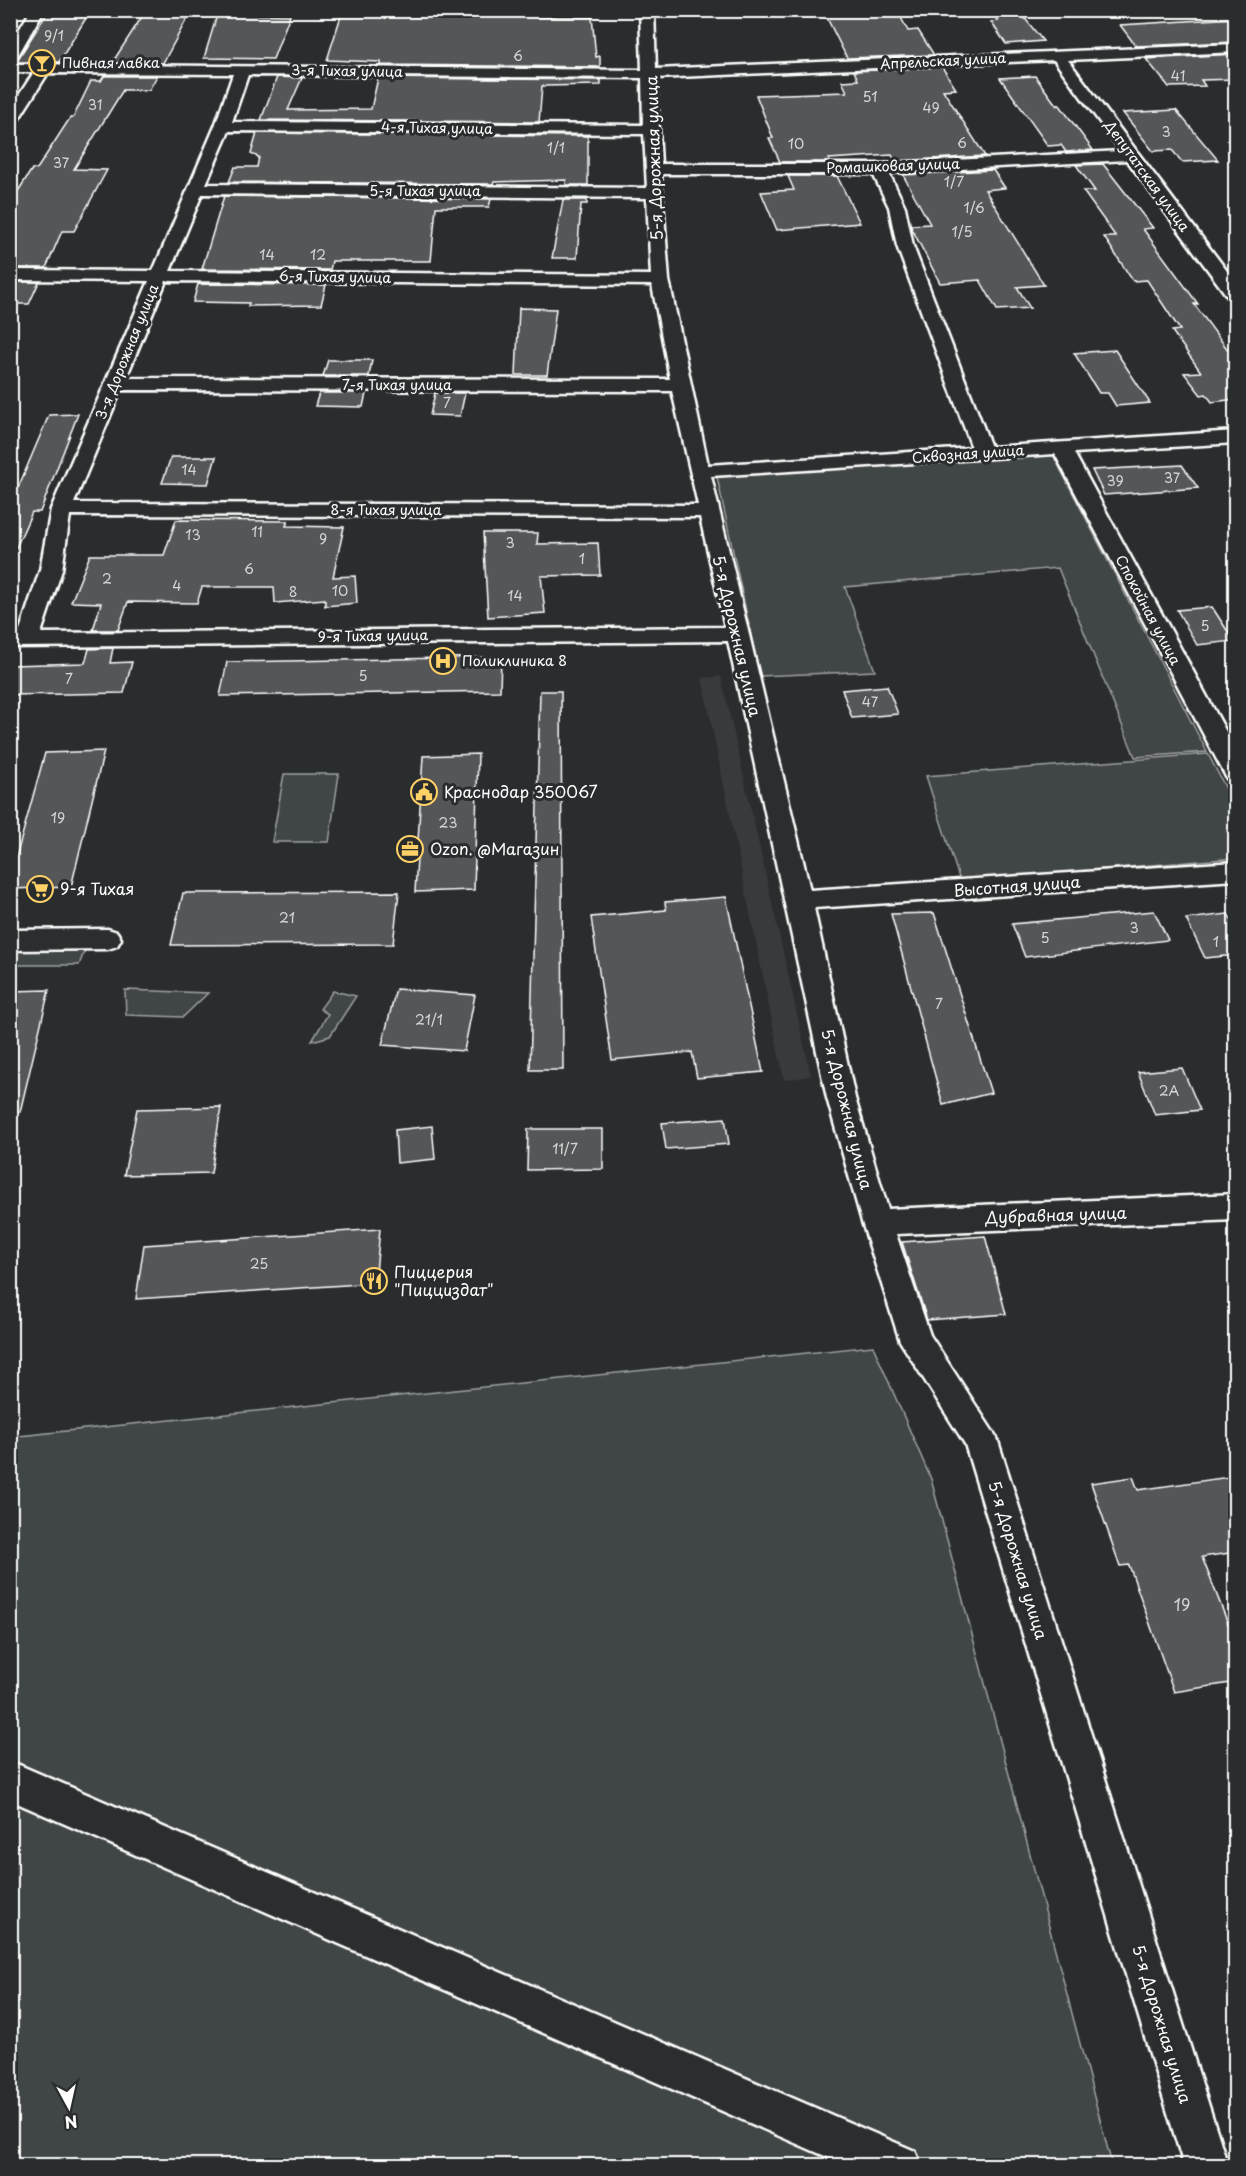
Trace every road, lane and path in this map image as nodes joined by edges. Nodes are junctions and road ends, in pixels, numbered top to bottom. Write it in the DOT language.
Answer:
graph roads {
  1 [pos="38,10"];
  2 [pos="647,10"];
  3 [pos="1236,48"];
  4 [pos="1058,56"];
  5 [pos="10,57"];
  6 [pos="10,68"];
  7 [pos="44,68"];
  8 [pos="242,70"];
  9 [pos="650,74"];
  10 [pos="10,122"];
  11 [pos="223,126"];
  12 [pos="651,130"];
  13 [pos="1133,155"];
  14 [pos="653,169"];
  15 [pos="879,169"];
  16 [pos="195,189"];
  17 [pos="655,193"];
  18 [pos="10,275"];
  19 [pos="159,275"];
  20 [pos="660,280"];
  21 [pos="1236,296"];
  22 [pos="115,384"];
  23 [pos="680,385"];
  24 [pos="1236,437"];
  25 [pos="1061,448"];
  26 [pos="984,453"];
  27 [pos="701,471"];
  28 [pos="61,509"];
  29 [pos="710,512"];
  30 [pos="736,634"];
  31 [pos="19,639"];
  32 [pos="1236,773"];
  33 [pos="1236,871"];
  34 [pos="800,900"];
  35 [pos="108,939"];
  36 [pos="10,940"];
  37 [pos="1236,1207"];
  38 [pos="877,1222"];
  39 [pos="10,1780"];
  40 [pos="900,2166"];
  41 [pos="1206,2166"];
  1 -- 5 [label="street"];
  2 -- 9 [label="street, 5-я Дорожная улица"];
  3 -- 4 [label="street, Апрельская улица"];
  4 -- 9 [label="street, Апрельская улица"];
  4 -- 13 [label="street, Депутатская улица"];
  6 -- 7 [label="street, 3-я Тихая улица"];
  7 -- 8 [label="street, 3-я Тихая улица"];
  7 -- 10 [label="street"];
  8 -- 9 [label="street, 3-я Тихая улица"];
  8 -- 11 [label="street, 3-я Дорожная улица"];
  9 -- 12 [label="street, 5-я Дорожная улица"];
  11 -- 12 [label="street, 4-я Тихая улица"];
  11 -- 16 [label="street, 3-я Дорожная улица"];
  12 -- 14 [label="street, 5-я Дорожная улица"];
  13 -- 15 [label="street, Ромашковая улица"];
  13 -- 21 [label="street, Депутатская улица"];
  14 -- 15 [label="street, Ромашковая улица"];
  14 -- 17 [label="street, 5-я Дорожная улица"];
  15 -- 26 [label="street"];
  16 -- 17 [label="street, 5-я Тихая улица"];
  16 -- 19 [label="street, 3-я Дорожная улица"];
  17 -- 20 [label="street, 5-я Дорожная улица"];
  18 -- 19 [label="street, 6-я Тихая улица"];
  19 -- 20 [label="street, 6-я Тихая улица"];
  19 -- 22 [label="street, 3-я Дорожная улица"];
  20 -- 23 [label="street, 5-я Дорожная улица"];
  22 -- 23 [label="street, 7-я Тихая улица"];
  22 -- 28 [label="street, 3-я Дорожная улица"];
  23 -- 27 [label="street, 5-я Дорожная улица"];
  24 -- 25 [label="street, Сквозная улица"];
  25 -- 26 [label="street, Сквозная улица"];
  25 -- 32 [label="street, Спокойная улица"];
  26 -- 27 [label="street, Сквозная улица"];
  27 -- 29 [label="street, 5-я Дорожная улица"];
  28 -- 29 [label="street, 8-я Тихая улица"];
  28 -- 31 [label="street, 3-я Дорожная улица"];
  29 -- 30 [label="street, 5-я Дорожная улица"];
  30 -- 31 [label="street, 9-я Тихая улица"];
  30 -- 34 [label="street, 5-я Дорожная улица"];
  33 -- 34 [label="street, Высотная улица"];
  34 -- 38 [label="street, 5-я Дорожная улица"];
  35 -- 36 [label="street"];
  37 -- 38 [label="street, Дубравная улица"];
  38 -- 41 [label="street, 5-я Дорожная улица"];
  39 -- 40 [label="street"];
}
